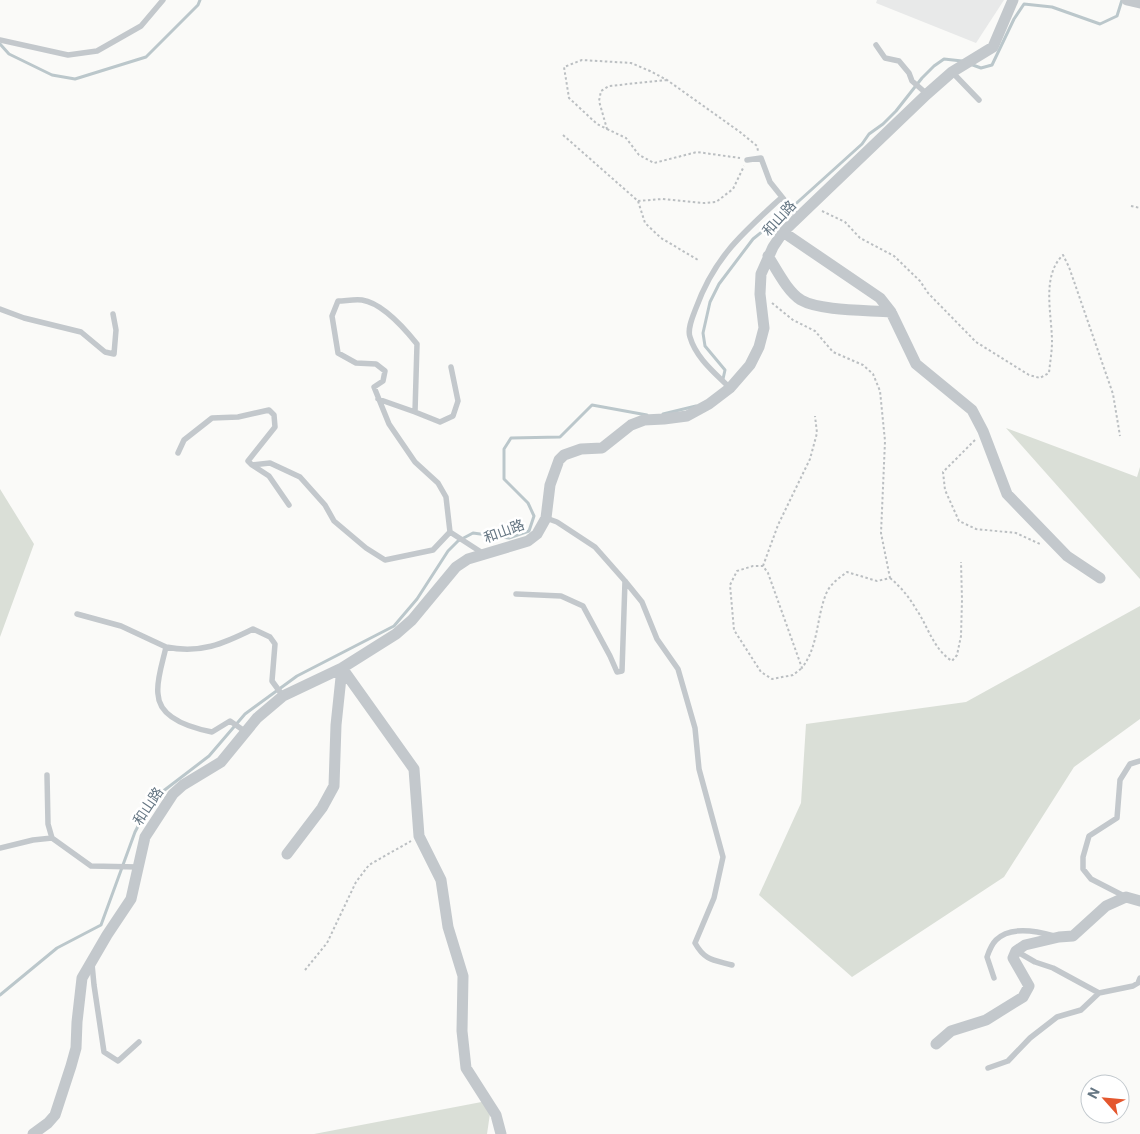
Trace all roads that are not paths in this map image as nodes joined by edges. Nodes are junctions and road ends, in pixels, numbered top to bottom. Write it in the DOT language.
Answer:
graph roads {
  1 [pos="163,0"];
  2 [pos="1013,0"];
  3 [pos="1127,0"];
  4 [pos="1140,3"];
  5 [pos="0,40"];
  6 [pos="876,44"];
  7 [pos="952,72"];
  8 [pos="927,94"];
  9 [pos="979,100"];
  10 [pos="747,160"];
  11 [pos="782,198"];
  12 [pos="798,217"];
  13 [pos="783,232"];
  14 [pos="768,256"];
  15 [pos="0,309"];
  16 [pos="891,312"];
  17 [pos="113,314"];
  18 [pos="451,367"];
  19 [pos="730,388"];
  20 [pos="378,399"];
  21 [pos="415,412"];
  22 [pos="178,453"];
  23 [pos="252,465"];
  24 [pos="289,505"];
  25 [pos="546,518"];
  26 [pos="450,532"];
  27 [pos="484,554"];
  28 [pos="1100,578"];
  29 [pos="625,581"];
  30 [pos="516,594"];
  31 [pos="77,614"];
  32 [pos="166,647"];
  33 [pos="342,668"];
  34 [pos="283,696"];
  35 [pos="246,732"];
  36 [pos="1140,761"];
  37 [pos="47,776"];
  38 [pos="52,838"];
  39 [pos="0,848"];
  40 [pos="287,854"];
  41 [pos="139,867"];
  42 [pos="1126,897"];
  43 [pos="1140,901"];
  44 [pos="1059,938"];
  45 [pos="1016,952"];
  46 [pos="92,960"];
  47 [pos="732,965"];
  48 [pos="994,978"];
  49 [pos="1140,978"];
  50 [pos="1099,993"];
  51 [pos="139,1042"];
  52 [pos="936,1044"];
  53 [pos="988,1068"];
  54 [pos="33,1134"];
  55 [pos="502,1134"];
  1 -- 5 [label="lane"];
  2 -- 7 [label="street, 和山路"];
  3 -- 4 [label="street"];
  6 -- 8 [label="lane"];
  7 -- 8 [label="street, 和山路"];
  7 -- 9 [label="lane"];
  8 -- 12 [label="street, 和山路"];
  10 -- 11 [label="lane"];
  11 -- 12 [label="lane"];
  11 -- 19 [label="lane"];
  12 -- 13 [label="street, 和山路"];
  13 -- 14 [label="street, 和山路"];
  13 -- 16 [label="street"];
  14 -- 16 [label="street"];
  14 -- 19 [label="street, 和山路"];
  15 -- 17 [label="lane"];
  16 -- 28 [label="street"];
  18 -- 21 [label="lane"];
  19 -- 25 [label="street, 和山路"];
  20 -- 21 [label="lane"];
  20 -- 21 [label="lane"];
  20 -- 26 [label="lane"];
  22 -- 23 [label="lane"];
  23 -- 24 [label="lane"];
  23 -- 26 [label="lane"];
  25 -- 27 [label="street, 和山路"];
  25 -- 29 [label="lane"];
  26 -- 27 [label="lane"];
  27 -- 33 [label="street, 和山路"];
  29 -- 30 [label="lane"];
  29 -- 47 [label="lane"];
  31 -- 32 [label="lane"];
  32 -- 34 [label="lane"];
  32 -- 35 [label="lane"];
  33 -- 34 [label="street, 和山路"];
  33 -- 40 [label="street"];
  33 -- 55 [label="street"];
  34 -- 35 [label="street, 和山路"];
  35 -- 41 [label="street, 和山路"];
  36 -- 42 [label="lane"];
  37 -- 38 [label="lane"];
  38 -- 39 [label="lane"];
  38 -- 41 [label="lane"];
  41 -- 46 [label="street, 和山路"];
  42 -- 43 [label="street"];
  42 -- 44 [label="street"];
  44 -- 45 [label="street"];
  44 -- 48 [label="lane"];
  45 -- 50 [label="lane"];
  45 -- 52 [label="street"];
  46 -- 51 [label="lane"];
  46 -- 54 [label="street, 和山路"];
  49 -- 50 [label="lane"];
  50 -- 53 [label="lane"];
}
